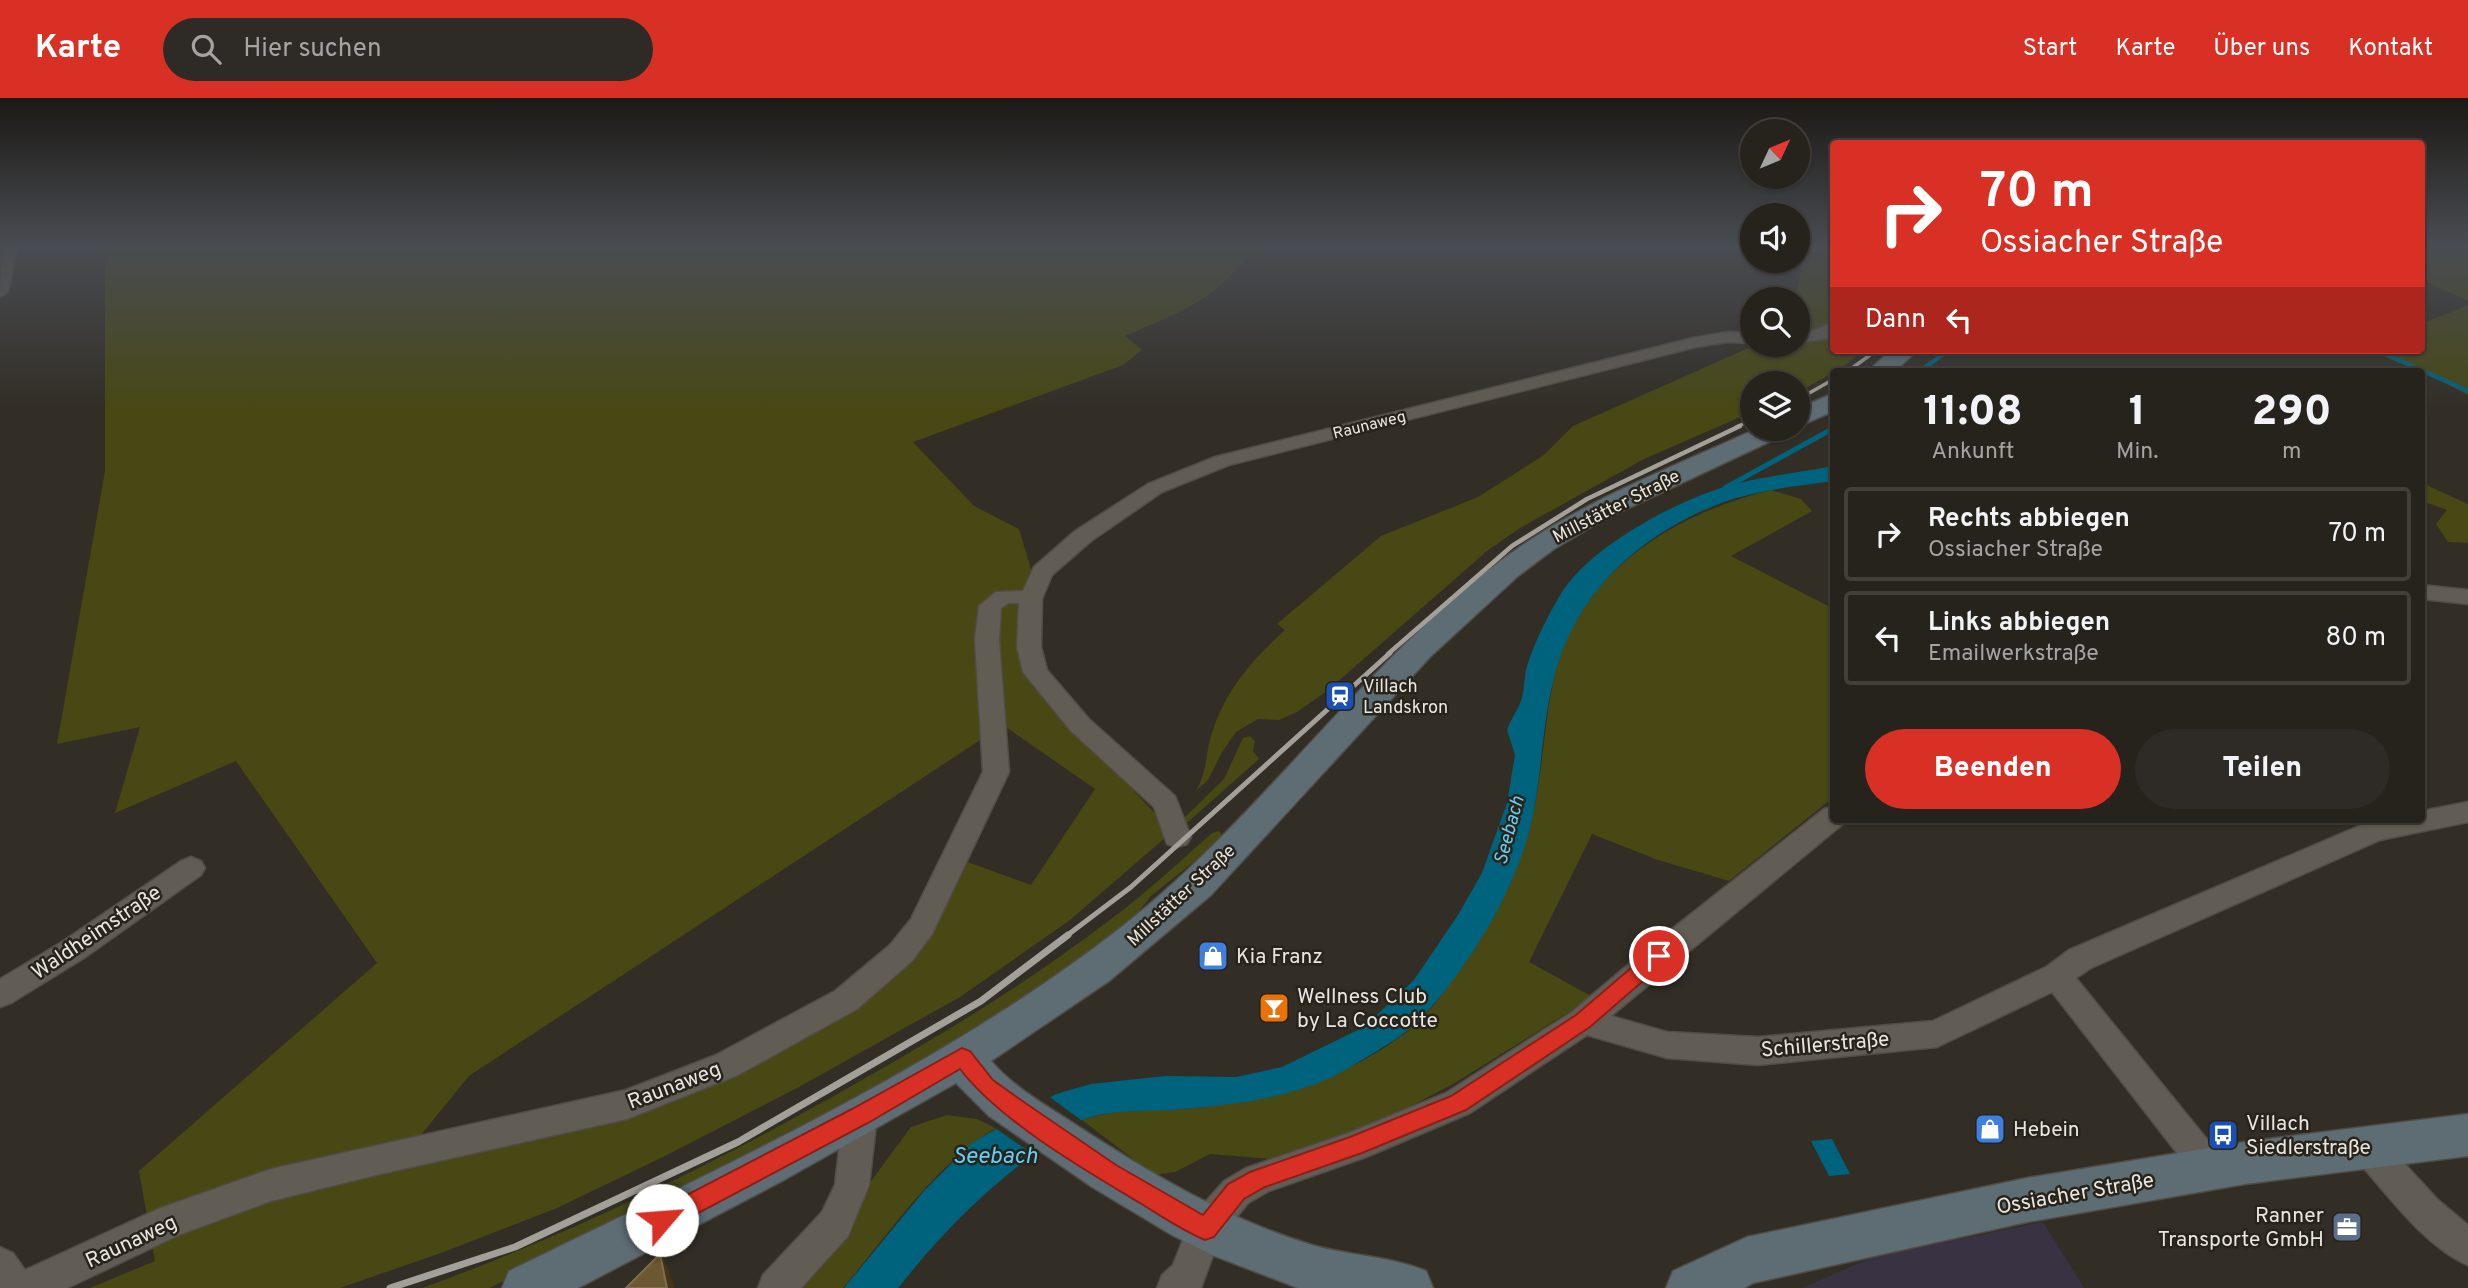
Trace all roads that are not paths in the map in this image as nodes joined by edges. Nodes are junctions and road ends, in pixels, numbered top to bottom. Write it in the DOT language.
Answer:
graph roads {
  1 [pos="1830,329"];
  2 [pos="1810,336"];
  3 [pos="1740,337"];
  4 [pos="1901,354"];
  5 [pos="1884,368"];
  6 [pos="1830,403"];
  7 [pos="1810,413"];
  8 [pos="1751,441"];
  9 [pos="2425,592"];
  10 [pos="2468,597"];
  11 [pos="1031,599"];
  12 [pos="2468,812"];
  13 [pos="1830,819"];
  14 [pos="2425,821"];
  15 [pos="2414,823"];
  16 [pos="1177,837"];
  17 [pos="191,867"];
  18 [pos="2057,976"];
  19 [pos="0,994"];
  20 [pos="1583,1021"];
  21 [pos="962,1057"];
  22 [pos="860,1116"];
  23 [pos="2468,1135"];
  24 [pos="2368,1148"];
  25 [pos="2210,1169"];
  26 [pos="1205,1229"];
  27 [pos="2468,1248"];
  28 [pos="0,1265"];
  29 [pos="6,1288"];
  30 [pos="27,1288"];
  31 [pos="527,1288"];
  32 [pos="776,1288"];
  33 [pos="1175,1288"];
  34 [pos="1408,1288"];
  35 [pos="1691,1288"];
  1 -- 2 [label="street"];
  3 -- 11 [label="street, Raunaweg"];
  4 -- 5 [label="street"];
  6 -- 7 [label="street"];
  8 -- 21 [label="street, Millstätter Straße"];
  9 -- 10 [label="street"];
  11 -- 16 [label="street, Raunaweg"];
  11 -- 30 [label="street, Raunaweg"];
  12 -- 14 [label="street, Schillerstraße"];
  13 -- 20 [label="street"];
  15 -- 18 [label="street, Schillerstraße"];
  17 -- 19 [label="street, Waldheimstraße"];
  18 -- 20 [label="street, Schillerstraße"];
  18 -- 25 [label="street"];
  20 -- 26 [label="street"];
  21 -- 22 [label="street, Millstätter Straße"];
  21 -- 26 [label="street"];
  22 -- 31 [label="street, Millstätter Straße"];
  22 -- 32 [label="street"];
  23 -- 24 [label="street, Ossiacher Straße"];
  24 -- 25 [label="street, Ossiacher Straße"];
  24 -- 27 [label="street"];
  25 -- 35 [label="street, Ossiacher Straße"];
  26 -- 33 [label="street"];
  26 -- 34 [label="street"];
  28 -- 29 [label="street"];
}
